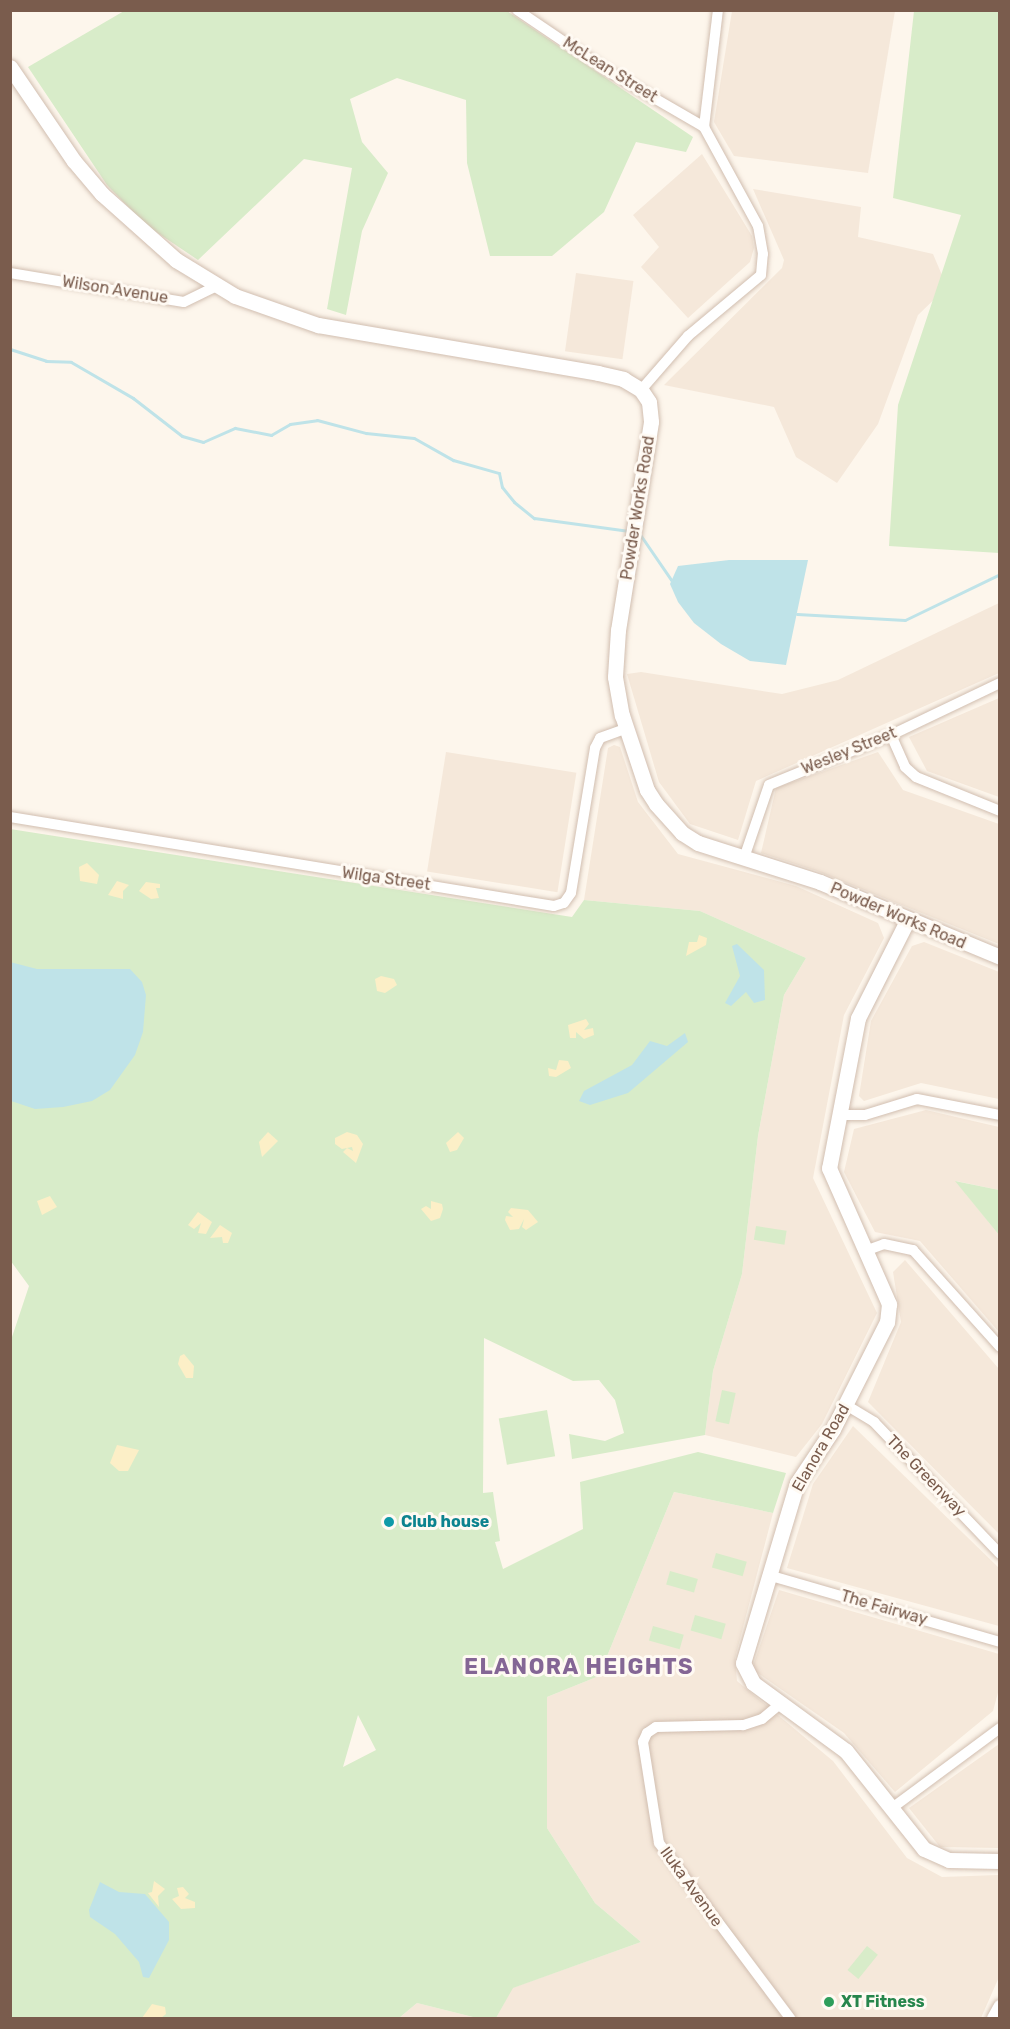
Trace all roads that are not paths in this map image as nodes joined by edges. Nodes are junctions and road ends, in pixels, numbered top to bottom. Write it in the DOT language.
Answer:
graph roads {
  1 [pos="517,10"];
  2 [pos="718,10"];
  3 [pos="10,68"];
  4 [pos="704,127"];
  5 [pos="10,273"];
  6 [pos="217,286"];
  7 [pos="641,390"];
  8 [pos="999,683"];
  9 [pos="627,728"];
  10 [pos="891,735"];
  11 [pos="999,811"];
  12 [pos="10,817"];
  13 [pos="744,858"];
  14 [pos="907,921"];
  15 [pos="999,957"];
  16 [pos="840,1115"];
  17 [pos="999,1115"];
  18 [pos="865,1251"];
  19 [pos="999,1347"];
  20 [pos="846,1405"];
  21 [pos="999,1554"];
  22 [pos="768,1575"];
  23 [pos="999,1642"];
  24 [pos="780,1704"];
  25 [pos="999,1728"];
  26 [pos="892,1808"];
  27 [pos="999,1861"];
  28 [pos="999,2007"];
  29 [pos="790,2019"];
  30 [pos="994,2019"];
  1 -- 4 [label="street, McLean Street"];
  2 -- 4 [label="street"];
  3 -- 6 [label="main road"];
  4 -- 7 [label="street"];
  5 -- 6 [label="street, Wilson Avenue"];
  6 -- 7 [label="main road"];
  7 -- 9 [label="main road, Powder Works Road"];
  8 -- 10 [label="street, Wesley Street"];
  9 -- 12 [label="street, Wilga Street"];
  9 -- 13 [label="main road, Powder Works Road"];
  10 -- 11 [label="street"];
  10 -- 13 [label="street, Wesley Street"];
  13 -- 14 [label="main road, Powder Works Road"];
  14 -- 15 [label="main road, Powder Works Road"];
  14 -- 16 [label="main road, Elanora Road"];
  16 -- 17 [label="street"];
  16 -- 18 [label="main road, Elanora Road"];
  18 -- 19 [label="street"];
  18 -- 20 [label="main road, Elanora Road"];
  20 -- 21 [label="street, The Greenway"];
  20 -- 22 [label="main road, Elanora Road"];
  22 -- 23 [label="street, The Fairway"];
  22 -- 24 [label="main road, Elanora Road"];
  24 -- 26 [label="main road, Elanora Road"];
  24 -- 29 [label="street, Iluka Avenue"];
  25 -- 26 [label="street"];
  26 -- 27 [label="main road, Elanora Road"];
  28 -- 30 [label="main road"];
}
